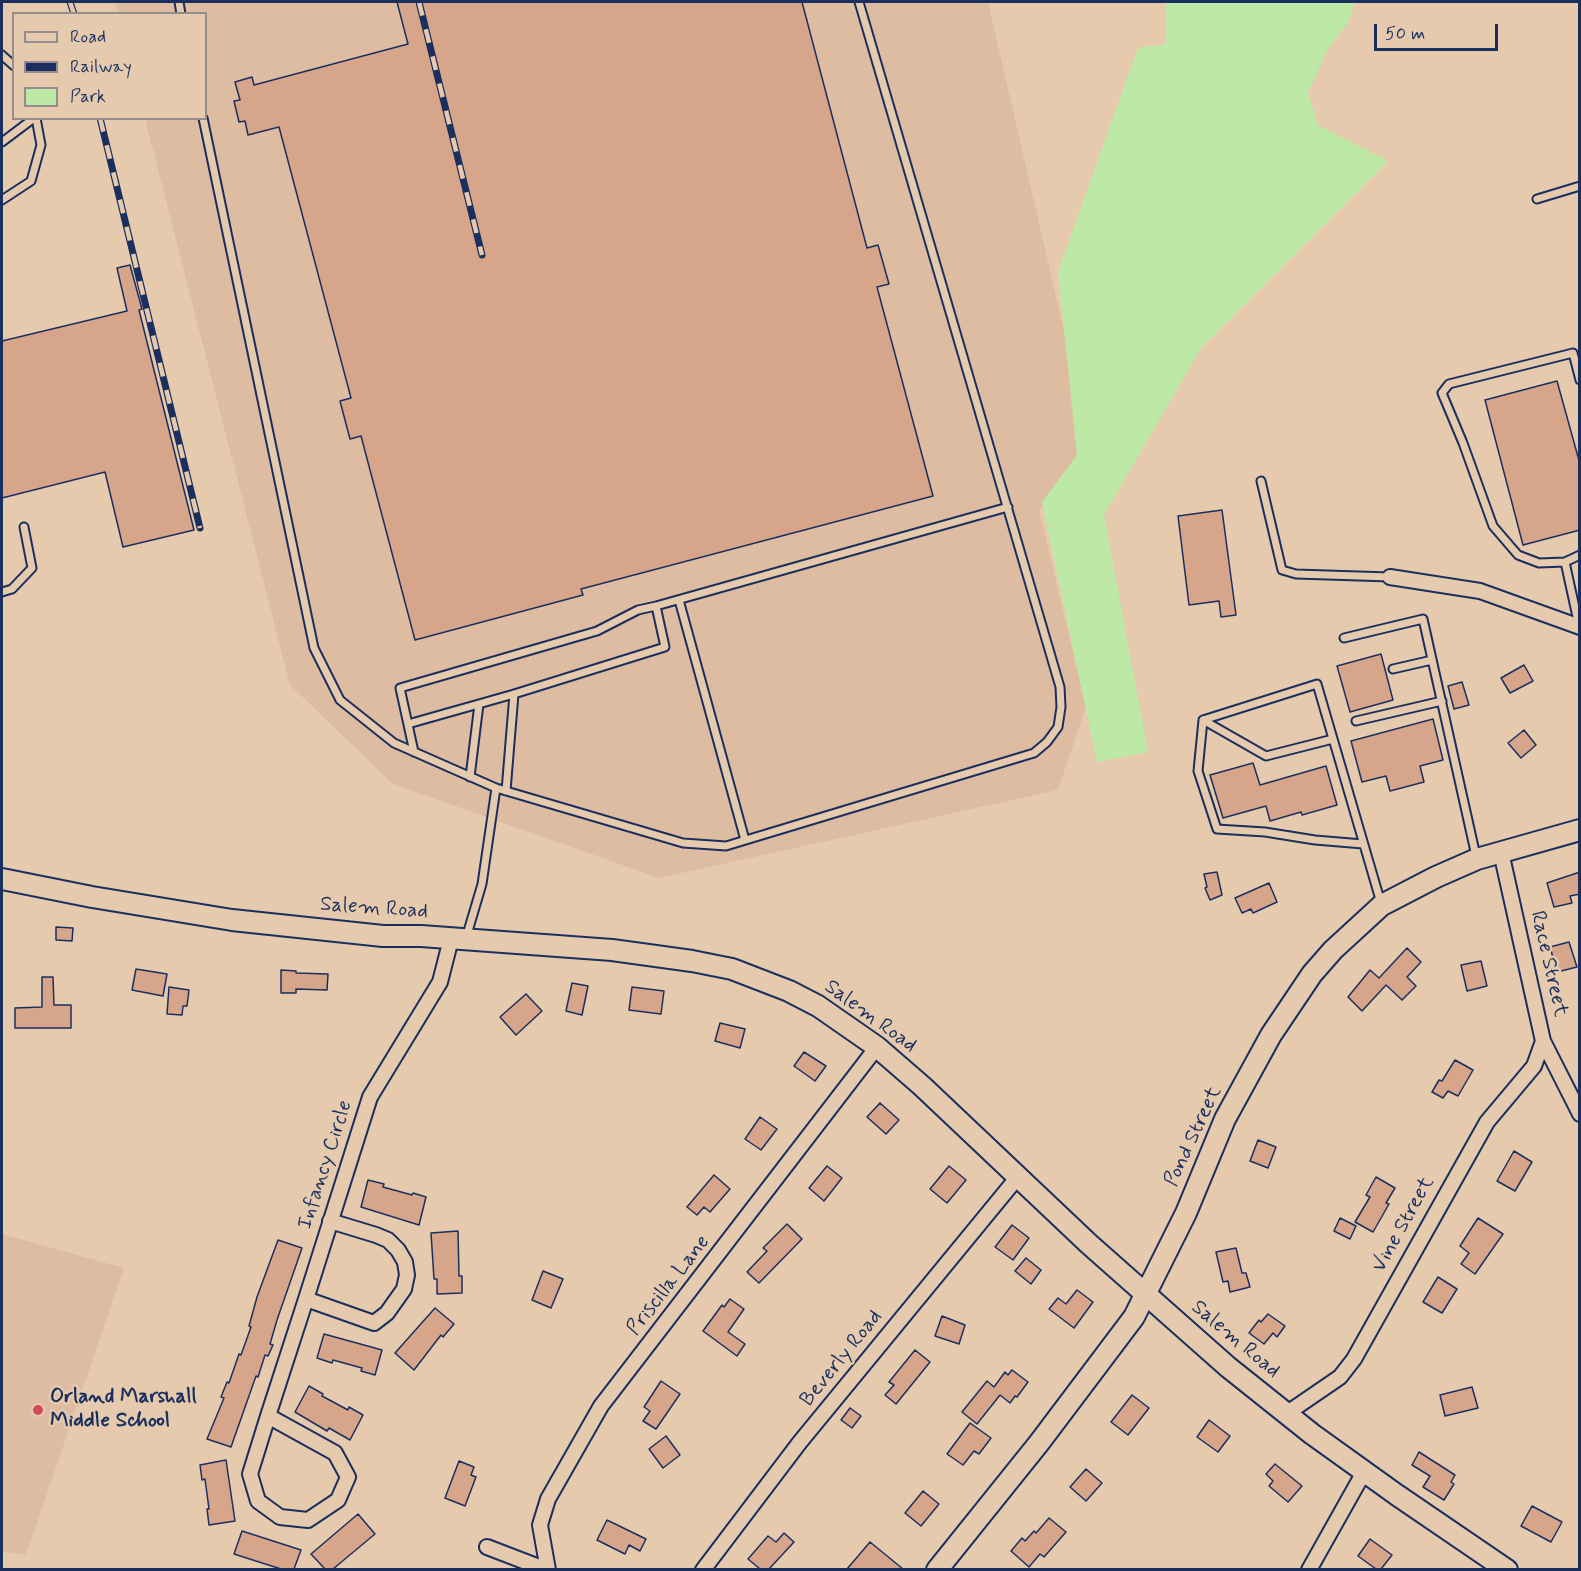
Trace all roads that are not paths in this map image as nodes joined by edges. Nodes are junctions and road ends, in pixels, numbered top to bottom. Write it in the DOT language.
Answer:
graph roads {
  1 [pos="859,2"];
  2 [pos="32,120"];
  3 [pos="35,120"];
  4 [pos="203,120"];
  5 [pos="2,142"];
  6 [pos="1580,186"];
  7 [pos="2,200"];
  8 [pos="1536,200"];
  9 [pos="1580,380"];
  10 [pos="1261,482"];
  11 [pos="1008,507"];
  12 [pos="24,527"];
  13 [pos="1580,555"];
  14 [pos="1565,562"];
  15 [pos="1390,577"];
  16 [pos="2,592"];
  17 [pos="679,600"];
  18 [pos="656,606"];
  19 [pos="1579,626"];
  20 [pos="1344,638"];
  21 [pos="1432,660"];
  22 [pos="1393,669"];
  23 [pos="514,694"];
  24 [pos="1442,701"];
  25 [pos="479,704"];
  26 [pos="1203,720"];
  27 [pos="1356,721"];
  28 [pos="408,724"];
  29 [pos="1333,739"];
  30 [pos="414,752"];
  31 [pos="470,777"];
  32 [pos="496,788"];
  33 [pos="506,791"];
  34 [pos="1580,830"];
  35 [pos="744,840"];
  36 [pos="1364,844"];
  37 [pos="1501,852"];
  38 [pos="1477,859"];
  39 [pos="2,879"];
  40 [pos="1382,905"];
  41 [pos="458,940"];
  42 [pos="1543,1041"];
  43 [pos="877,1047"];
  44 [pos="1580,1114"];
  45 [pos="1017,1178"];
  46 [pos="330,1221"];
  47 [pos="1145,1294"];
  48 [pos="306,1299"];
  49 [pos="1286,1414"];
  50 [pos="268,1416"];
  51 [pos="1364,1472"];
  52 [pos="487,1547"];
  53 [pos="547,1569"];
  54 [pos="703,1569"];
  55 [pos="937,1569"];
  56 [pos="1309,1569"];
  57 [pos="1507,1569"];
  1 -- 11 [label="lane"];
  2 -- 5 [label="lane"];
  3 -- 7 [label="lane"];
  4 -- 30 [label="lane"];
  6 -- 8 [label="lane"];
  9 -- 14 [label="lane"];
  10 -- 15 [label="lane"];
  11 -- 17 [label="lane"];
  11 -- 35 [label="lane"];
  12 -- 16 [label="lane"];
  13 -- 14 [label="lane"];
  14 -- 19 [label="lane"];
  15 -- 19 [label="street"];
  17 -- 18 [label="lane"];
  17 -- 35 [label="lane"];
  18 -- 23 [label="lane"];
  18 -- 28 [label="lane"];
  20 -- 21 [label="lane"];
  21 -- 22 [label="lane"];
  21 -- 24 [label="lane"];
  23 -- 25 [label="lane"];
  23 -- 33 [label="lane"];
  24 -- 27 [label="lane"];
  24 -- 38 [label="lane"];
  25 -- 28 [label="lane"];
  25 -- 31 [label="lane"];
  26 -- 29 [label="lane"];
  26 -- 29 [label="lane"];
  26 -- 36 [label="lane"];
  28 -- 30 [label="lane"];
  29 -- 36 [label="lane"];
  30 -- 31 [label="lane"];
  31 -- 32 [label="lane"];
  32 -- 33 [label="lane"];
  32 -- 41 [label="lane"];
  33 -- 35 [label="lane"];
  34 -- 37 [label="main road, Pond Street"];
  36 -- 40 [label="lane"];
  37 -- 38 [label="main road, Pond Street"];
  37 -- 42 [label="street, Race Street"];
  38 -- 40 [label="main road, Pond Street"];
  39 -- 41 [label="main road, Salem Road"];
  40 -- 47 [label="main road, Pond Street"];
  41 -- 43 [label="main road, Salem Road"];
  41 -- 46 [label="street, Infancy Circle"];
  42 -- 44 [label="street, Race Street"];
  42 -- 49 [label="street, Vine Street"];
  43 -- 45 [label="main road, Salem Road"];
  43 -- 53 [label="street, Priscilla Lane"];
  45 -- 47 [label="main road, Salem Road"];
  45 -- 54 [label="street, Beverly Road"];
  46 -- 48 [label="street, Infancy Circle"];
  46 -- 48 [label="street"];
  47 -- 49 [label="main road, Salem Road"];
  47 -- 55 [label="main road, Pond Street"];
  48 -- 50 [label="street, Infancy Circle"];
  49 -- 51 [label="main road, Salem Road"];
  50 -- 50 [label="street, Infancy Circle"];
  51 -- 56 [label="street"];
  51 -- 57 [label="main road, Salem Road"];
  52 -- 53 [label="street"];
}
